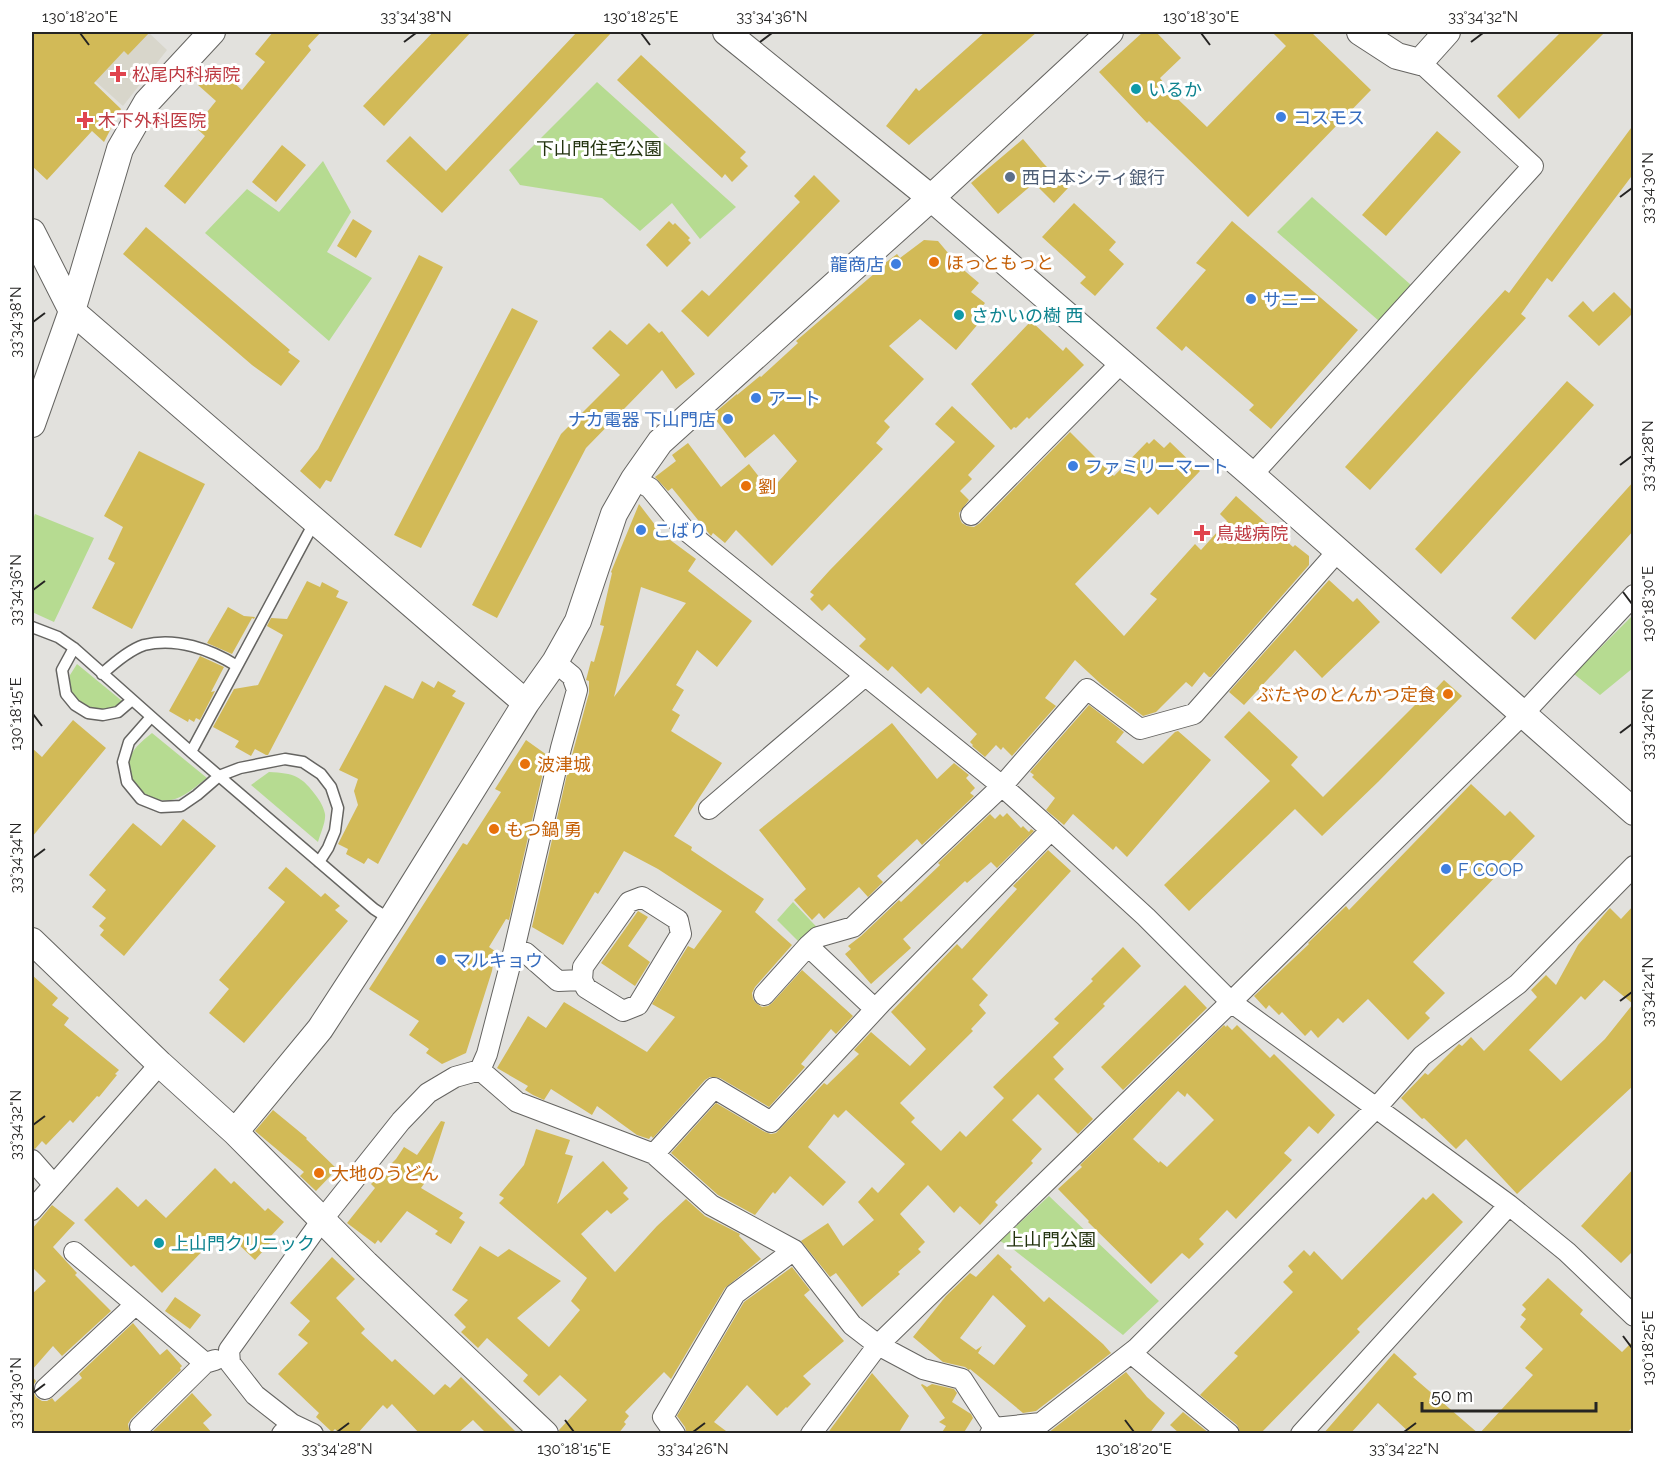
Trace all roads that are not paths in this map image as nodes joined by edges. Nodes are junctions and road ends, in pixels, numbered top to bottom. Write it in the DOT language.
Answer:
graph roads {
  1 [pos="212,32"];
  2 [pos="726,32"];
  3 [pos="1110,32"];
  4 [pos="1360,32"];
  5 [pos="1447,32"];
  6 [pos="1420,62"];
  7 [pos="931,198"];
  8 [pos="32,232"];
  9 [pos="72,311"];
  10 [pos="1121,363"];
  11 [pos="32,424"];
  12 [pos="1252,475"];
  13 [pos="634,479"];
  14 [pos="972,516"];
  15 [pos="315,520"];
  16 [pos="1337,552"];
  17 [pos="1634,595"];
  18 [pos="32,627"];
  19 [pos="74,648"];
  20 [pos="555,662"];
  21 [pos="237,666"];
  22 [pos="102,674"];
  23 [pos="864,676"];
  24 [pos="132,700"];
  25 [pos="526,703"];
  26 [pos="1523,714"];
  27 [pos="151,717"];
  28 [pos="191,752"];
  29 [pos="219,776"];
  30 [pos="1002,786"];
  31 [pos="709,809"];
  32 [pos="1634,812"];
  33 [pos="1051,830"];
  34 [pos="319,862"];
  35 [pos="1634,866"];
  36 [pos="391,920"];
  37 [pos="32,941"];
  38 [pos="808,946"];
  39 [pos="514,950"];
  40 [pos="582,980"];
  41 [pos="764,995"];
  42 [pos="1230,1002"];
  43 [pos="875,1009"];
  44 [pos="160,1064"];
  45 [pos="480,1070"];
  46 [pos="1377,1107"];
  47 [pos="235,1132"];
  48 [pos="654,1154"];
  49 [pos="32,1160"];
  50 [pos="54,1185"];
  51 [pos="1509,1205"];
  52 [pos="32,1210"];
  53 [pos="321,1220"];
  54 [pos="794,1250"];
  55 [pos="74,1252"];
  56 [pos="135,1305"];
  57 [pos="1634,1316"];
  58 [pos="878,1345"];
  59 [pos="1131,1353"];
  60 [pos="230,1357"];
  61 [pos="205,1363"];
  62 [pos="45,1389"];
  63 [pos="140,1427"];
  64 [pos="287,1429"];
  65 [pos="994,1432"];
  66 [pos="313,1434"];
  67 [pos="545,1434"];
  68 [pos="675,1434"];
  69 [pos="811,1434"];
  70 [pos="1230,1434"];
  71 [pos="1301,1434"];
  1 -- 9 [label="street"];
  2 -- 7 [label="street"];
  3 -- 7 [label="street"];
  4 -- 6 [label="street"];
  5 -- 6 [label="street"];
  6 -- 12 [label="street"];
  7 -- 10 [label="street"];
  7 -- 13 [label="street"];
  8 -- 9 [label="street"];
  9 -- 11 [label="street"];
  9 -- 15 [label="street"];
  10 -- 12 [label="street"];
  10 -- 14 [label="street"];
  12 -- 16 [label="street"];
  13 -- 20 [label="street"];
  13 -- 23 [label="street"];
  15 -- 21 [label="lane"];
  15 -- 25 [label="street"];
  16 -- 26 [label="street"];
  16 -- 30 [label="street"];
  17 -- 26 [label="street"];
  18 -- 19 [label="lane"];
  19 -- 22 [label="lane"];
  19 -- 24 [label="lane"];
  20 -- 25 [label="street"];
  20 -- 39 [label="street"];
  21 -- 22 [label="lane"];
  21 -- 28 [label="lane"];
  22 -- 24 [label="lane"];
  23 -- 30 [label="street"];
  23 -- 31 [label="street"];
  24 -- 27 [label="lane"];
  25 -- 36 [label="street"];
  26 -- 32 [label="street"];
  26 -- 42 [label="street"];
  27 -- 28 [label="lane"];
  27 -- 29 [label="lane"];
  28 -- 29 [label="lane"];
  29 -- 34 [label="lane"];
  29 -- 34 [label="lane"];
  30 -- 33 [label="street"];
  30 -- 38 [label="street"];
  33 -- 42 [label="street"];
  33 -- 43 [label="street"];
  34 -- 36 [label="lane"];
  35 -- 46 [label="street"];
  36 -- 47 [label="street"];
  37 -- 44 [label="street"];
  38 -- 41 [label="street"];
  38 -- 43 [label="street"];
  39 -- 40 [label="street"];
  39 -- 45 [label="street"];
  40 -- 40 [label="street"];
  42 -- 46 [label="street"];
  42 -- 58 [label="street"];
  43 -- 48 [label="street"];
  44 -- 47 [label="street"];
  44 -- 50 [label="street"];
  45 -- 48 [label="street"];
  45 -- 53 [label="street"];
  46 -- 51 [label="street"];
  46 -- 59 [label="street"];
  47 -- 53 [label="street"];
  48 -- 54 [label="street"];
  49 -- 50 [label="street"];
  50 -- 52 [label="street"];
  51 -- 57 [label="street"];
  51 -- 71 [label="street"];
  53 -- 60 [label="street"];
  53 -- 67 [label="street"];
  54 -- 58 [label="street"];
  54 -- 68 [label="street"];
  55 -- 56 [label="street"];
  56 -- 61 [label="street"];
  56 -- 62 [label="street"];
  58 -- 65 [label="street"];
  58 -- 69 [label="street"];
  59 -- 65 [label="street"];
  59 -- 70 [label="street"];
  60 -- 61 [label="street"];
  60 -- 64 [label="street"];
  61 -- 63 [label="street"];
  64 -- 66 [label="street"];
}
